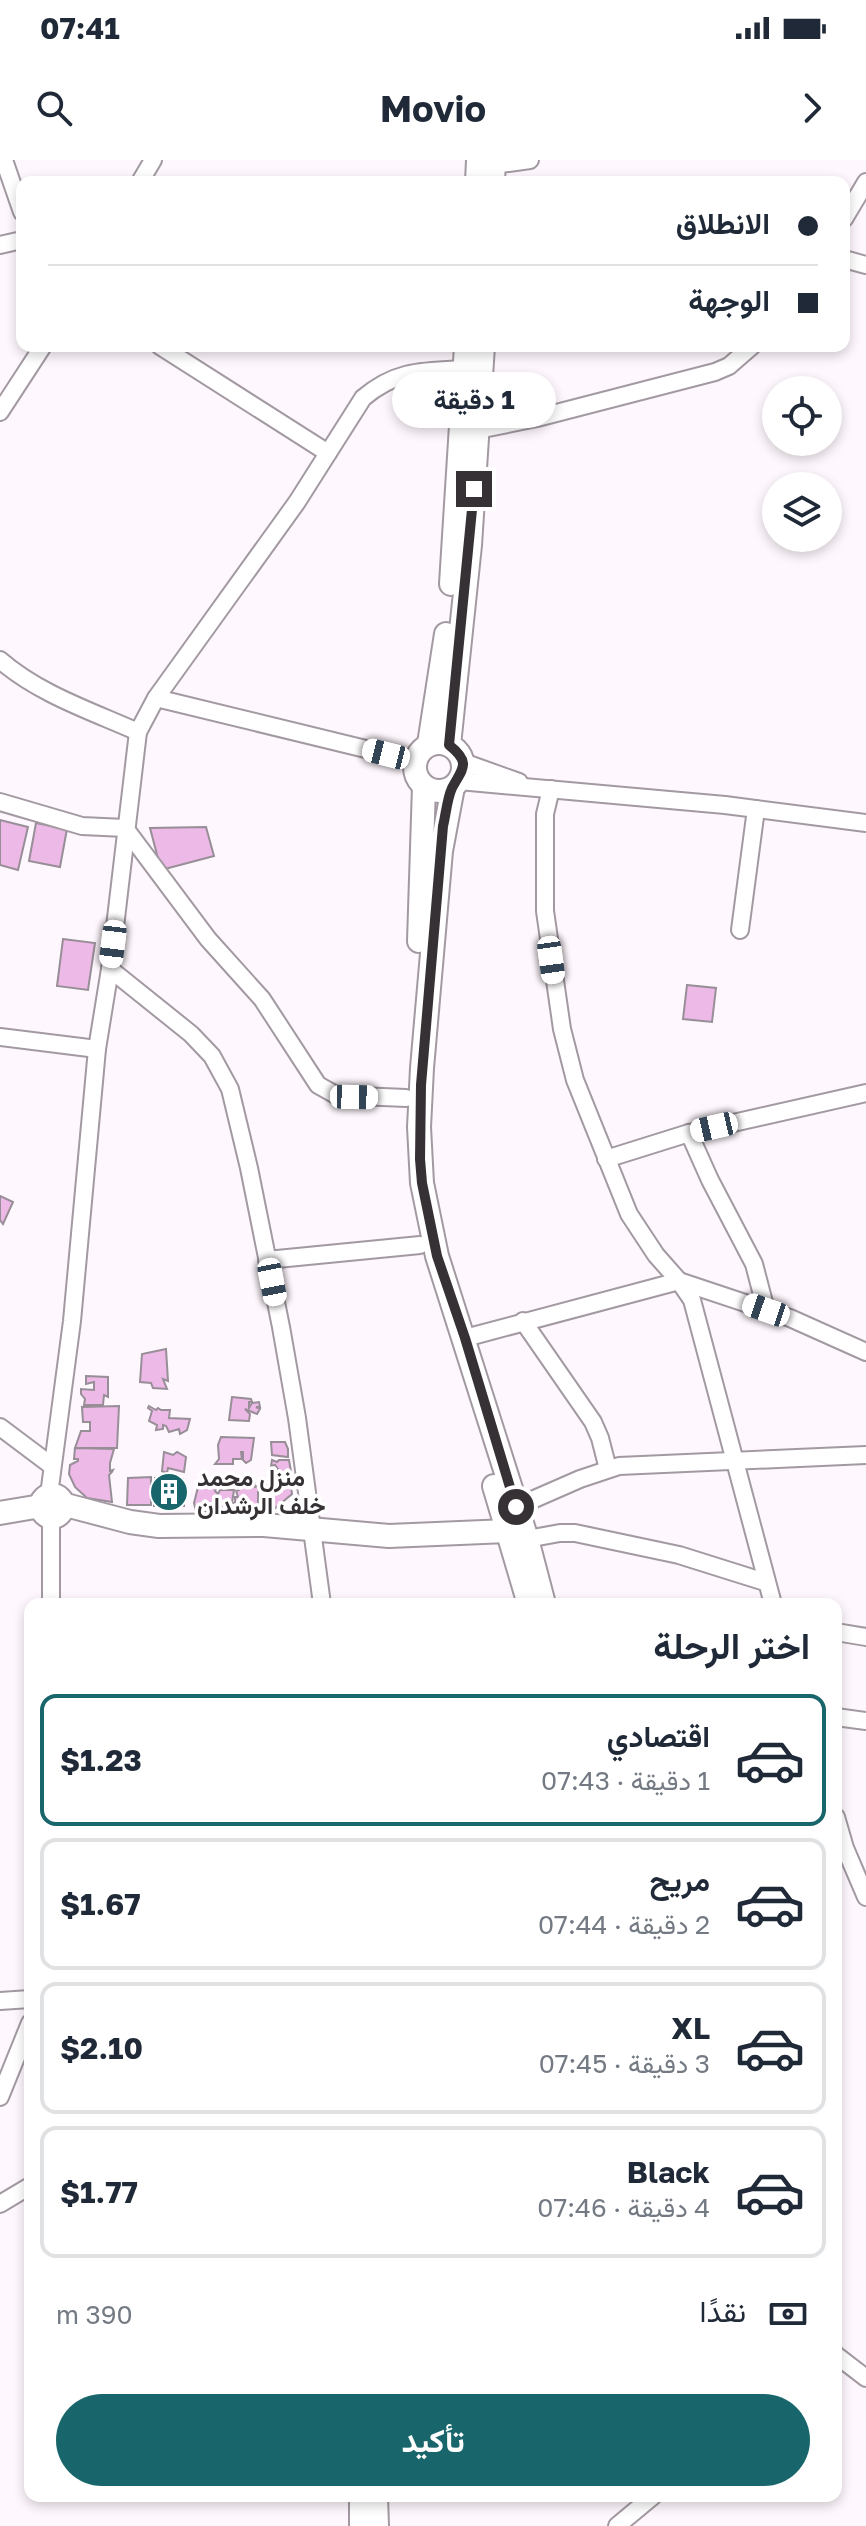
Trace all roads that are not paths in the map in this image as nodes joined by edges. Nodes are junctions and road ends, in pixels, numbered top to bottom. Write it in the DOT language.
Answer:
graph roads {
  1 [pos="4,160"];
  2 [pos="530,160"];
  3 [pos="490,167"];
  4 [pos="866,182"];
  5 [pos="16,195"];
  6 [pos="850,209"];
  7 [pos="39,352"];
  8 [pos="169,352"];
  9 [pos="465,352"];
  10 [pos="483,352"];
  11 [pos="745,352"];
  12 [pos="464,369"];
  13 [pos="0,412"];
  14 [pos="478,430"];
  15 [pos="328,453"];
  16 [pos="0,660"];
  17 [pos="156,698"];
  18 [pos="138,732"];
  19 [pos="445,764"];
  20 [pos="543,789"];
  21 [pos="0,802"];
  22 [pos="756,809"];
  23 [pos="866,823"];
  24 [pos="125,828"];
  25 [pos="740,930"];
  26 [pos="110,969"];
  27 [pos="0,1037"];
  28 [pos="97,1049"];
  29 [pos="866,1093"];
  30 [pos="406,1098"];
  31 [pos="689,1133"];
  32 [pos="606,1159"];
  33 [pos="420,1245"];
  34 [pos="267,1260"];
  35 [pos="679,1281"];
  36 [pos="766,1310"];
  37 [pos="523,1321"];
  38 [pos="465,1338"];
  39 [pos="866,1352"];
  40 [pos="0,1427"];
  41 [pos="866,1455"];
  42 [pos="734,1460"];
  43 [pos="52,1466"];
  44 [pos="608,1469"];
  45 [pos="51,1506"];
  46 [pos="516,1507"];
  47 [pos="0,1513"];
  48 [pos="312,1530"];
  49 [pos="517,1535"];
  50 [pos="765,1582"];
  51 [pos="51,1598"];
  52 [pos="321,1598"];
  53 [pos="528,1598"];
  54 [pos="542,1598"];
  55 [pos="771,1598"];
  56 [pos="842,1633"];
  57 [pos="866,1637"];
  58 [pos="842,1718"];
  59 [pos="866,1721"];
  60 [pos="842,1838"];
  61 [pos="866,1897"];
  62 [pos="24,1999"];
  63 [pos="0,2001"];
  64 [pos="24,2038"];
  65 [pos="0,2097"];
  66 [pos="24,2190"];
  67 [pos="0,2204"];
  68 [pos="842,2360"];
  69 [pos="866,2378"];
  70 [pos="361,2502"];
  71 [pos="376,2502"];
  72 [pos="646,2502"];
  73 [pos="361,2526"];
  74 [pos="377,2526"];
  75 [pos="617,2526"];
  1 -- 5 [label="street"];
  2 -- 3 [label="street"];
  4 -- 6 [label="street"];
  7 -- 13 [label="street"];
  8 -- 15 [label="street"];
  9 -- 12 [label="main road"];
  10 -- 14 [label="main road"];
  11 -- 14 [label="street"];
  12 -- 15 [label="street"];
  12 -- 19 [label="main road"];
  14 -- 19 [label="main road"];
  15 -- 17 [label="street"];
  16 -- 18 [label="street"];
  17 -- 18 [label="street"];
  17 -- 19 [label="street"];
  18 -- 24 [label="street"];
  19 -- 20 [label="street"];
  19 -- 30 [label="main road"];
  19 -- 38 [label="main road"];
  20 -- 22 [label="street"];
  20 -- 32 [label="street"];
  21 -- 24 [label="street"];
  22 -- 23 [label="street"];
  22 -- 25 [label="street"];
  24 -- 26 [label="street"];
  24 -- 30 [label="street"];
  26 -- 28 [label="street"];
  26 -- 34 [label="street"];
  27 -- 28 [label="street"];
  28 -- 43 [label="street"];
  29 -- 31 [label="street"];
  30 -- 33 [label="main road"];
  31 -- 32 [label="street"];
  31 -- 36 [label="street"];
  32 -- 35 [label="street"];
  33 -- 34 [label="street"];
  33 -- 49 [label="main road"];
  34 -- 48 [label="street"];
  35 -- 36 [label="street"];
  35 -- 37 [label="street"];
  35 -- 42 [label="street"];
  36 -- 39 [label="street"];
  37 -- 38 [label="street"];
  37 -- 44 [label="street"];
  38 -- 46 [label="main road"];
  40 -- 43 [label="street"];
  41 -- 42 [label="street"];
  42 -- 44 [label="street"];
  42 -- 50 [label="street"];
  43 -- 45 [label="street"];
  44 -- 46 [label="street"];
  45 -- 47 [label="main road"];
  45 -- 48 [label="main road"];
  45 -- 51 [label="street"];
  46 -- 49 [label="main road"];
  48 -- 49 [label="main road"];
  48 -- 52 [label="street"];
  49 -- 50 [label="street"];
  49 -- 53 [label="main road"];
  49 -- 54 [label="main road"];
  50 -- 55 [label="street"];
  56 -- 57 [label="street"];
  58 -- 59 [label="street"];
  60 -- 61 [label="street"];
  62 -- 63 [label="street"];
  64 -- 65 [label="street"];
  66 -- 67 [label="street"];
  68 -- 69 [label="street"];
  70 -- 73 [label="main road"];
  71 -- 74 [label="main road"];
  72 -- 75 [label="street"];
}
